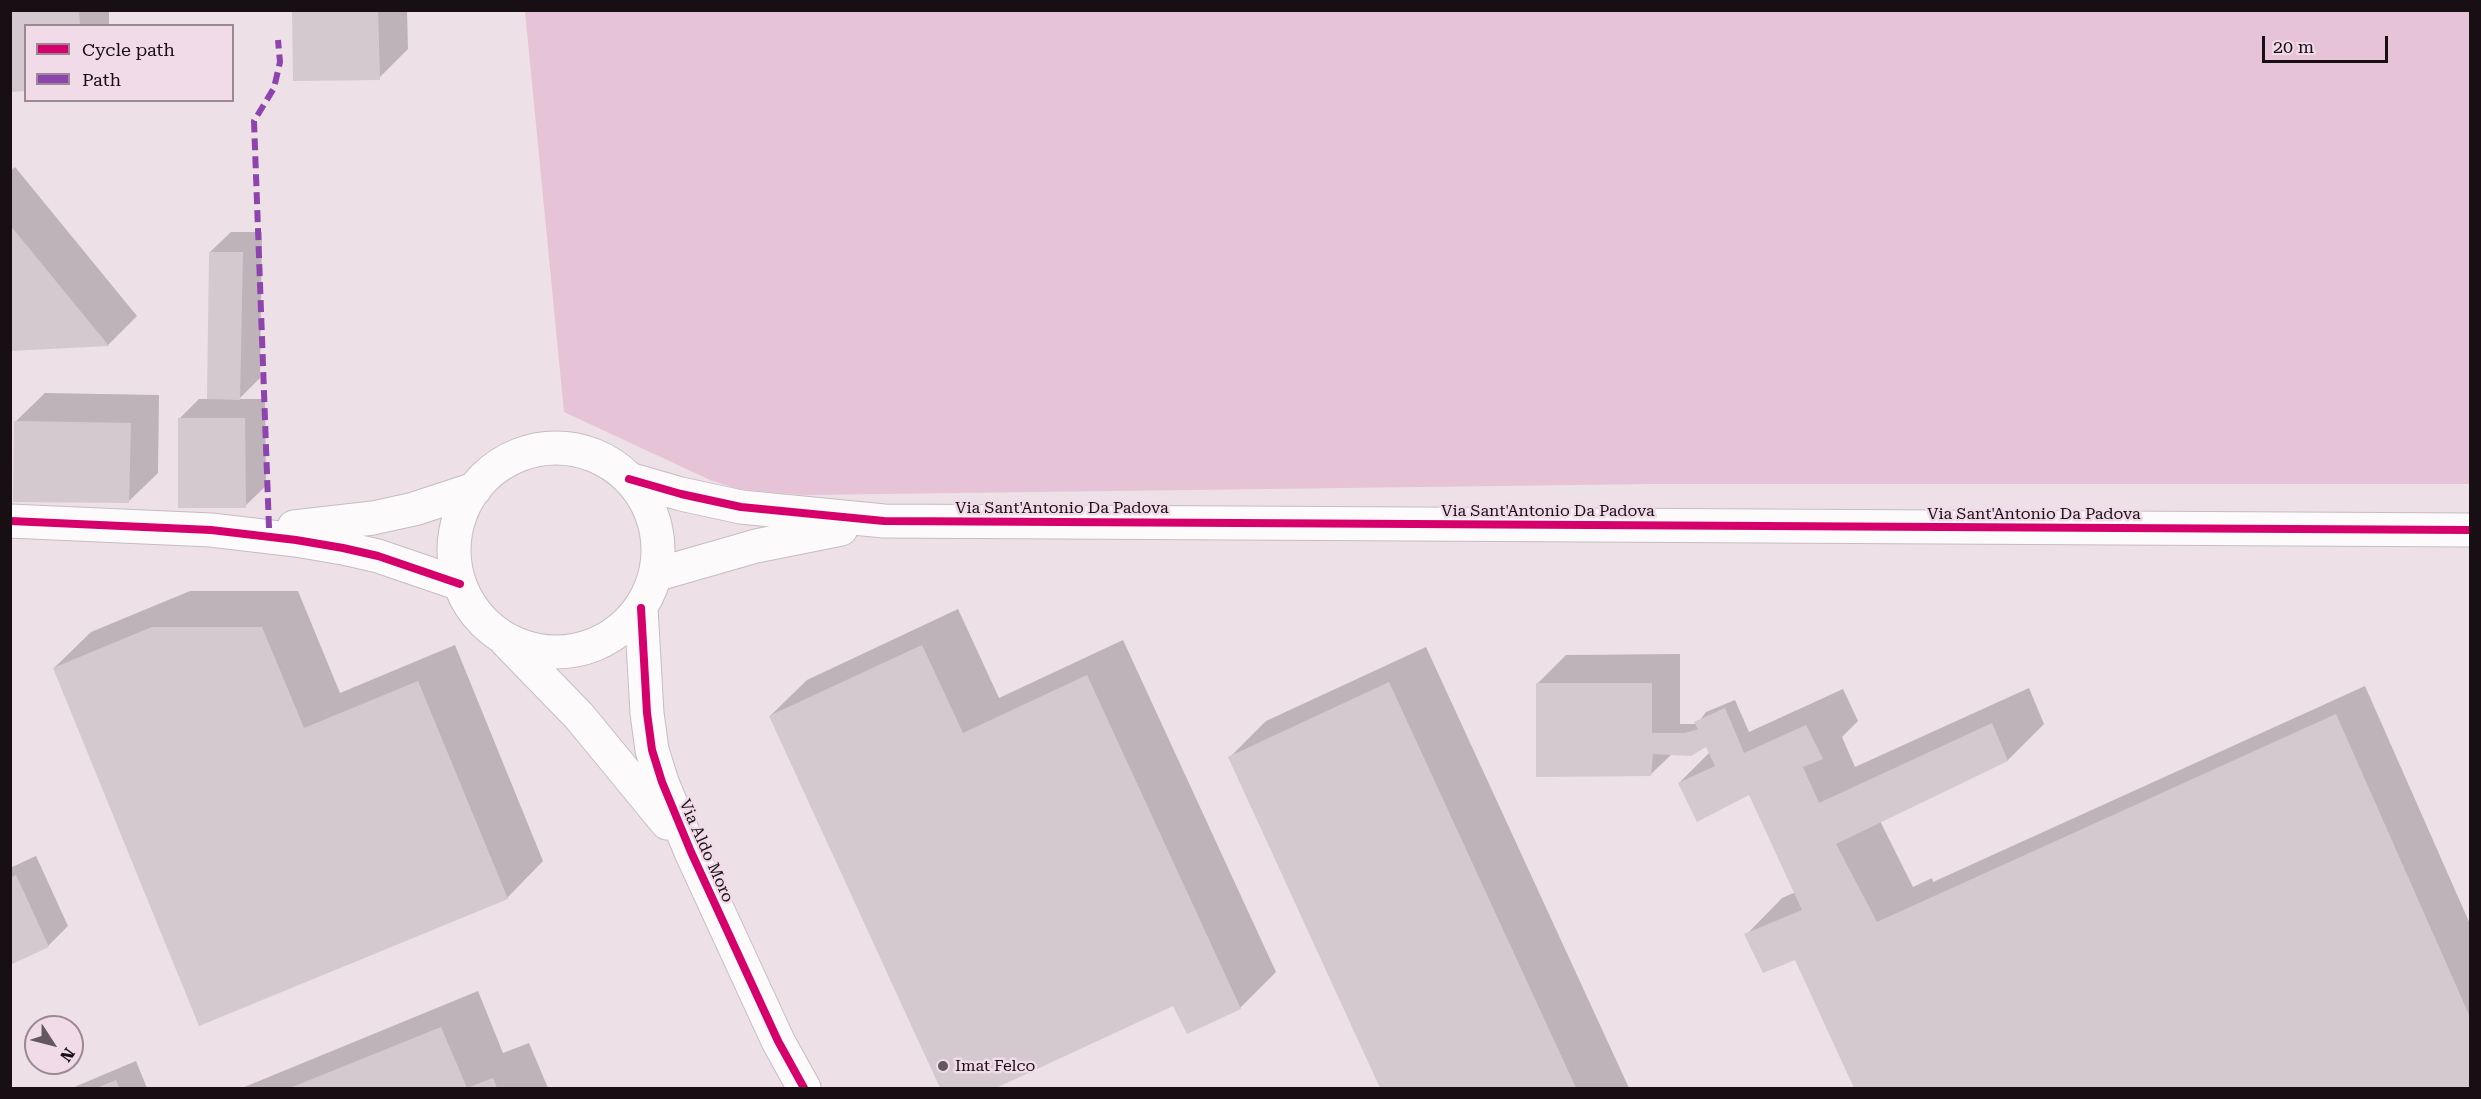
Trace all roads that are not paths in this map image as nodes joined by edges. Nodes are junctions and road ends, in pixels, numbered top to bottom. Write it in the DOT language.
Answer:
graph roads {
  1 [pos="629,479"];
  2 [pos="475,489"];
  3 [pos="10,521"];
  4 [pos="884,521"];
  5 [pos="211,530"];
  6 [pos="2470,530"];
  7 [pos="655,575"];
  8 [pos="460,584"];
  9 [pos="641,608"];
  10 [pos="504,638"];
  11 [pos="691,852"];
  12 [pos="804,1089"];
  1 -- 2 [label="street"];
  1 -- 4 [label="street, Via Sant'Antonio Da Padova"];
  1 -- 7 [label="street"];
  2 -- 5 [label="street"];
  2 -- 8 [label="street"];
  3 -- 5 [label="street"];
  4 -- 6 [label="street, Via Sant'Antonio Da Padova"];
  4 -- 7 [label="street, Via Sant'Antonio Da Padova"];
  5 -- 8 [label="street"];
  7 -- 9 [label="street"];
  8 -- 10 [label="street"];
  9 -- 10 [label="street"];
  9 -- 11 [label="street, Via Aldo Moro"];
  10 -- 11 [label="street, Via Aldo Moro"];
  11 -- 12 [label="street, Via Aldo Moro"];
}
